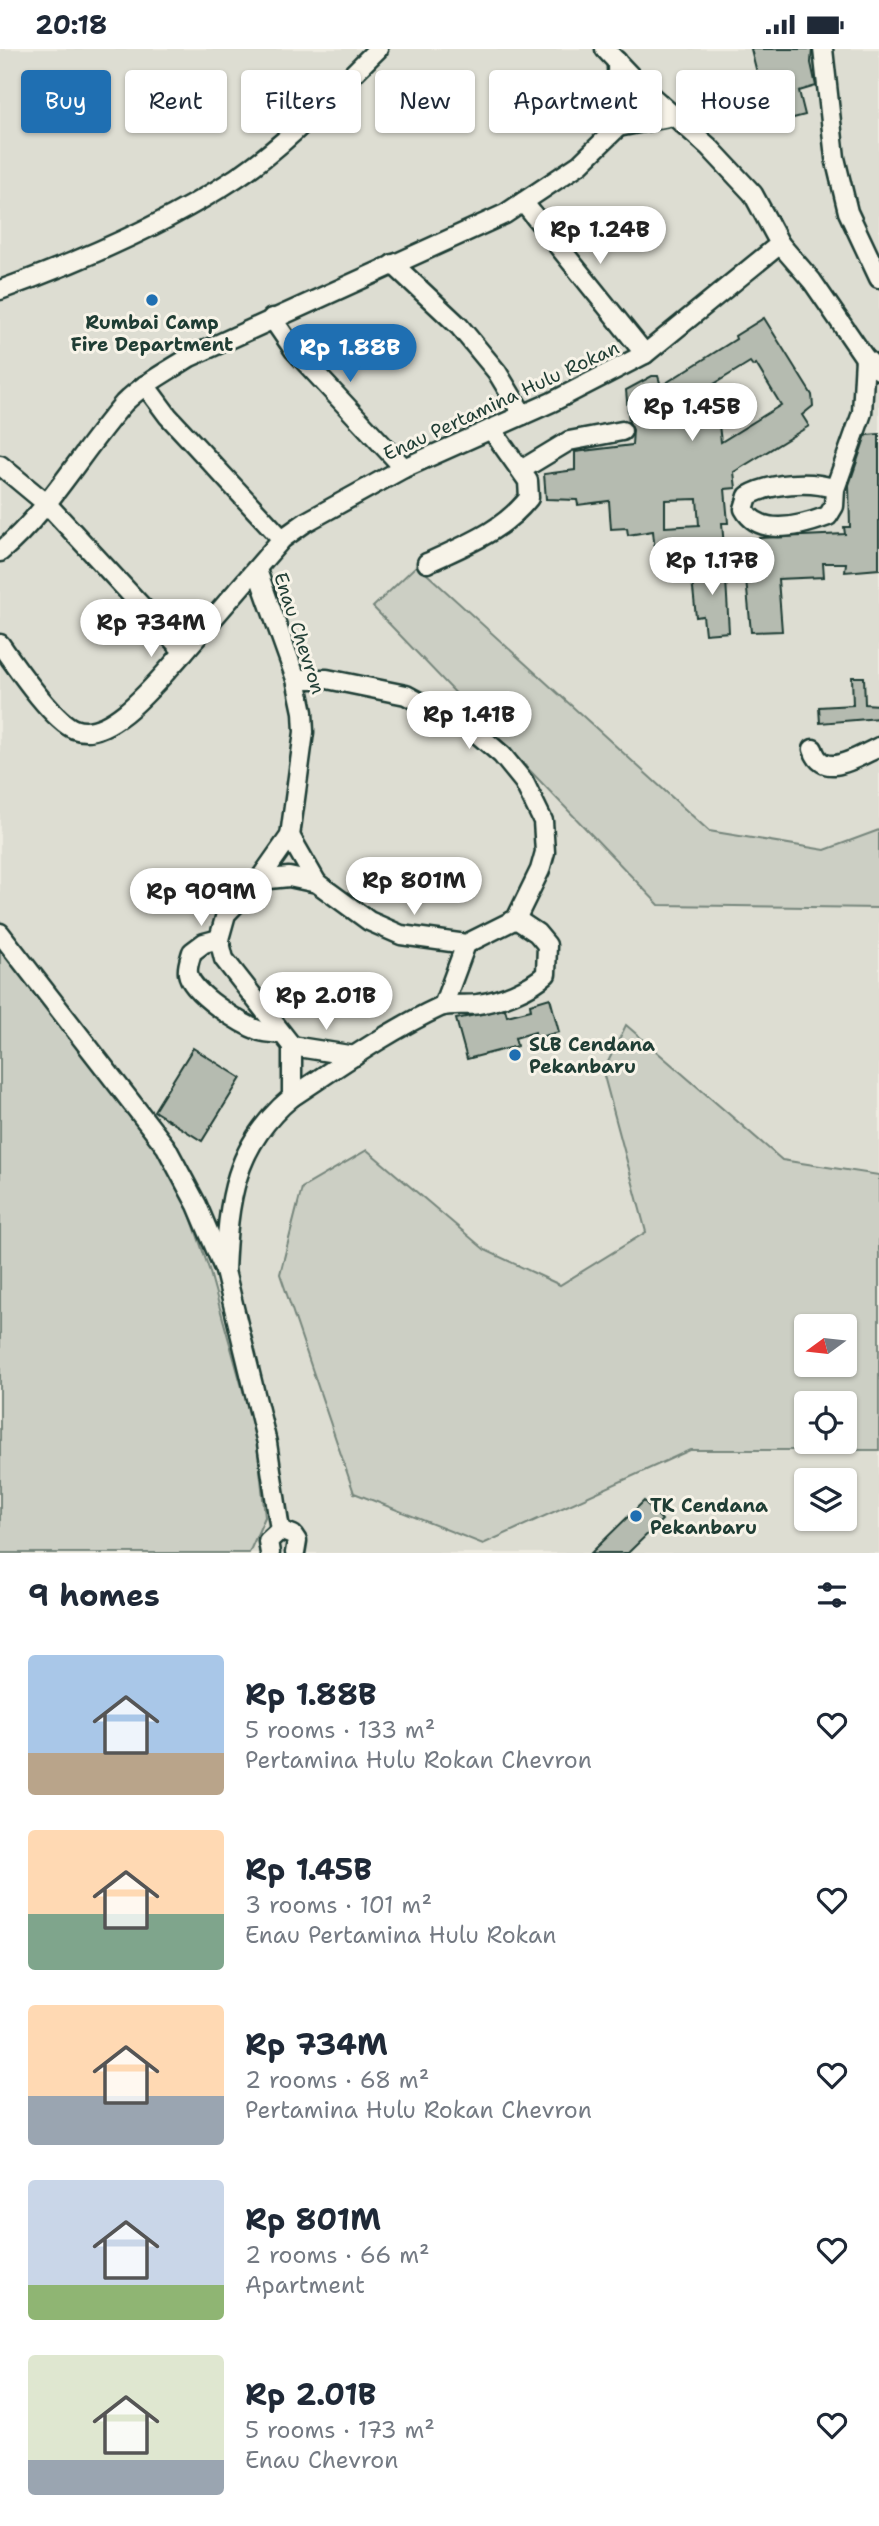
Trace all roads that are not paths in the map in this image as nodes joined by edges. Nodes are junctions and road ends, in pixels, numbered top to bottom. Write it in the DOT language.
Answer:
graph roads {
  1 [pos="378,49"];
  2 [pos="823,49"];
  3 [pos="611,55"];
  4 [pos="674,116"];
  5 [pos="662,118"];
  6 [pos="612,133"];
  7 [pos="523,202"];
  8 [pos="780,244"];
  9 [pos="393,264"];
  10 [pos="879,278"];
  11 [pos="0,291"];
  12 [pos="272,318"];
  13 [pos="645,354"];
  14 [pos="872,364"];
  15 [pos="145,385"];
  16 [pos="523,415"];
  17 [pos="491,429"];
  18 [pos="621,431"];
  19 [pos="0,465"];
  20 [pos="404,468"];
  21 [pos="521,470"];
  22 [pos="835,489"];
  23 [pos="47,504"];
  24 [pos="282,539"];
  25 [pos="0,552"];
  26 [pos="427,563"];
  27 [pos="257,570"];
  28 [pos="0,644"];
  29 [pos="184,652"];
  30 [pos="296,680"];
  31 [pos="879,747"];
  32 [pos="813,749"];
  33 [pos="290,836"];
  34 [pos="260,880"];
  35 [pos="317,883"];
  36 [pos="516,919"];
  37 [pos="0,933"];
  38 [pos="219,939"];
  39 [pos="466,944"];
  40 [pos="443,1006"];
  41 [pos="287,1040"];
  42 [pos="355,1056"];
  43 [pos="292,1097"];
  44 [pos="225,1271"];
  45 [pos="280,1530"];
  46 [pos="301,1551"];
  47 [pos="270,1553"];
  1 -- 11 [label="street"];
  2 -- 10 [label="street"];
  3 -- 4 [label="street"];
  4 -- 5 [label="street"];
  4 -- 8 [label="street"];
  6 -- 7 [label="street"];
  7 -- 9 [label="street"];
  7 -- 13 [label="street"];
  8 -- 13 [label="street, Enau Pertamina Hulu Rokan"];
  8 -- 14 [label="street"];
  9 -- 12 [label="street"];
  9 -- 16 [label="street"];
  12 -- 15 [label="street"];
  12 -- 20 [label="street"];
  13 -- 16 [label="street, Enau Pertamina Hulu Rokan"];
  14 -- 22 [label="street"];
  15 -- 23 [label="street"];
  15 -- 24 [label="street"];
  16 -- 17 [label="street, Enau Pertamina Hulu Rokan"];
  17 -- 20 [label="street, Enau Pertamina Hulu Rokan"];
  17 -- 21 [label="street"];
  18 -- 21 [label="street"];
  19 -- 23 [label="street"];
  20 -- 24 [label="street, Enau Pertamina Hulu Rokan"];
  21 -- 26 [label="street"];
  22 -- 22 [label="street"];
  23 -- 25 [label="street"];
  23 -- 29 [label="street"];
  24 -- 27 [label="street, Enau Pertamina Hulu Rokan"];
  27 -- 29 [label="street, Enau Pertamina Hulu Rokan"];
  27 -- 30 [label="street, Enau Chevron"];
  28 -- 29 [label="street, Enau Pertamina Hulu Rokan"];
  30 -- 33 [label="street, Enau Chevron"];
  30 -- 36 [label="street"];
  31 -- 32 [label="street"];
  33 -- 34 [label="street, Enau Chevron"];
  33 -- 35 [label="street"];
  34 -- 35 [label="street"];
  34 -- 38 [label="street, Enau Chevron"];
  35 -- 39 [label="street"];
  36 -- 39 [label="street"];
  36 -- 40 [label="street"];
  37 -- 44 [label="street"];
  38 -- 41 [label="street"];
  38 -- 41 [label="street"];
  39 -- 40 [label="street"];
  40 -- 42 [label="street"];
  41 -- 42 [label="street"];
  41 -- 43 [label="street"];
  42 -- 43 [label="street"];
  43 -- 44 [label="street"];
  44 -- 45 [label="street"];
  45 -- 46 [label="street"];
  45 -- 47 [label="street"];
}
